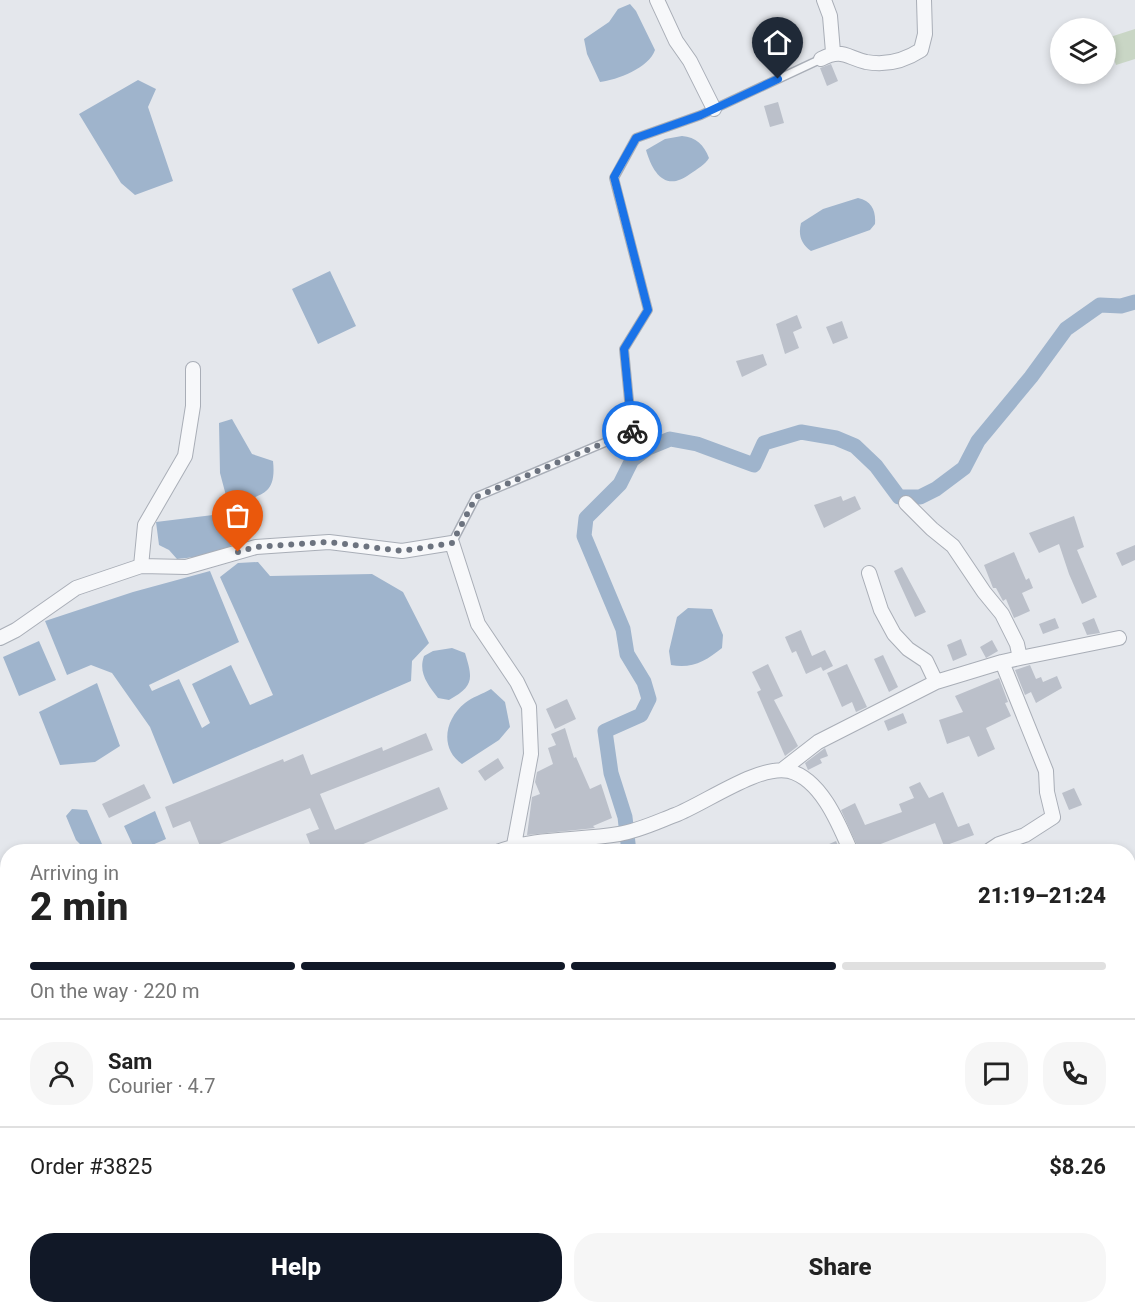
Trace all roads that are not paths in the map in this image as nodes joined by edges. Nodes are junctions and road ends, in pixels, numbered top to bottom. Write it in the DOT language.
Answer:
graph roads {
  1 [pos="657,0"];
  2 [pos="824,0"];
  3 [pos="924,0"];
  4 [pos="827,55"];
  5 [pos="714,109"];
  6 [pos="193,369"];
  7 [pos="906,503"];
  8 [pos="452,543"];
  9 [pos="141,566"];
  10 [pos="869,573"];
  11 [pos="0,638"];
  12 [pos="1119,638"];
  13 [pos="1020,658"];
  14 [pos="1002,662"];
  15 [pos="936,682"];
  16 [pos="782,770"];
  17 [pos="514,844"];
  18 [pos="521,844"];
  19 [pos="847,844"];
  20 [pos="999,844"];
  1 -- 5 [label="street"];
  2 -- 4 [label="street"];
  3 -- 4 [label="street"];
  4 -- 5 [label="lane"];
  5 -- 8 [label="lane"];
  6 -- 9 [label="street"];
  7 -- 13 [label="street"];
  8 -- 9 [label="street"];
  8 -- 17 [label="street"];
  9 -- 11 [label="street"];
  10 -- 15 [label="street"];
  12 -- 13 [label="street"];
  13 -- 14 [label="street"];
  14 -- 15 [label="street"];
  14 -- 20 [label="street"];
  15 -- 16 [label="street"];
  16 -- 18 [label="street"];
  16 -- 19 [label="street"];
}
